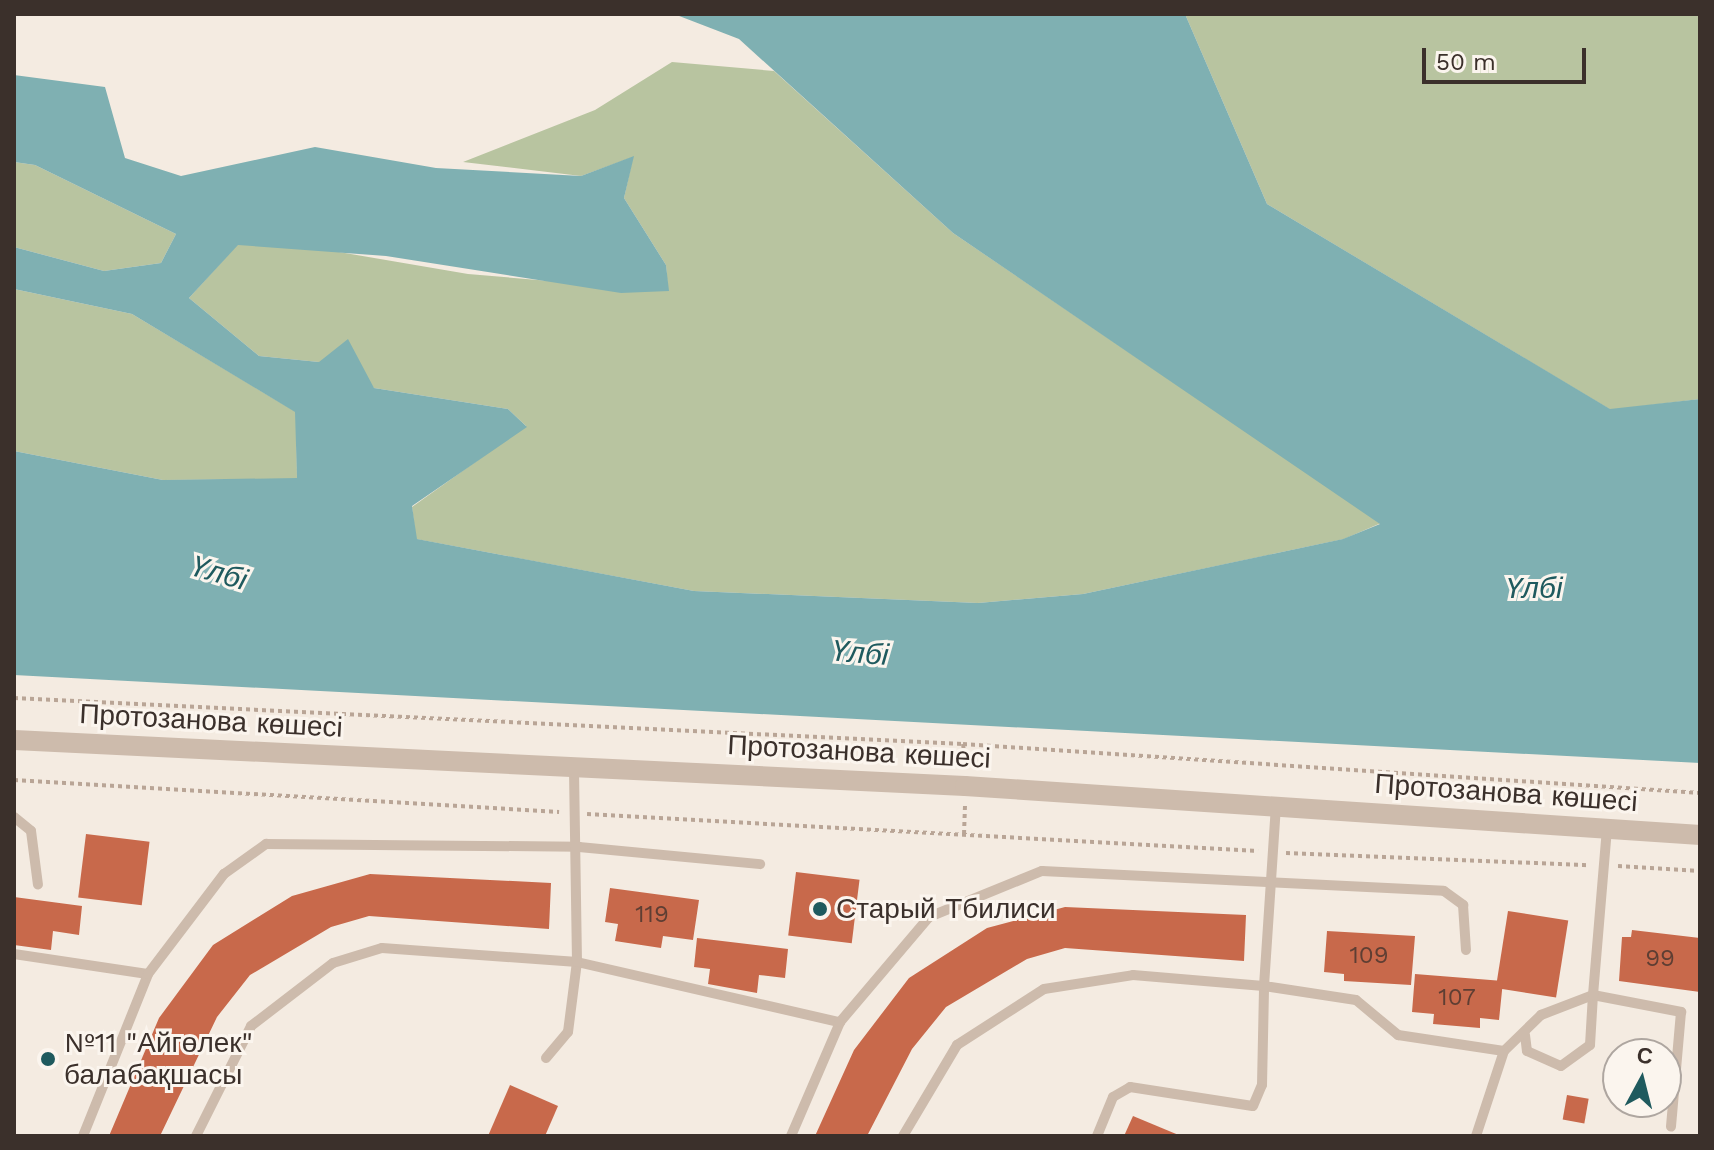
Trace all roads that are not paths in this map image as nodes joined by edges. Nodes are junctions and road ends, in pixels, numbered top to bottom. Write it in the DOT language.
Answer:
graph roads {
  1 [pos="14,740"];
  2 [pos="574,765"];
  3 [pos="1276,804"];
  4 [pos="14,817"];
  5 [pos="1607,828"];
  6 [pos="1700,835"];
  7 [pos="579,847"];
  8 [pos="760,864"];
  9 [pos="1273,879"];
  10 [pos="38,885"];
  11 [pos="1466,950"];
  12 [pos="14,954"];
  13 [pos="577,962"];
  14 [pos="148,974"];
  15 [pos="1264,986"];
  16 [pos="1593,995"];
  17 [pos="840,1022"];
  18 [pos="1525,1035"];
  19 [pos="1504,1051"];
  20 [pos="546,1058"];
  21 [pos="1671,1127"];
  22 [pos="83,1136"];
  23 [pos="196,1136"];
  24 [pos="791,1136"];
  25 [pos="903,1136"];
  26 [pos="1097,1136"];
  27 [pos="1476,1136"];
  1 -- 2 [label="street, Протозанова көшесі"];
  2 -- 3 [label="street, Протозанова көшесі"];
  2 -- 7 [label="lane"];
  3 -- 5 [label="street, Протозанова көшесі"];
  3 -- 9 [label="lane"];
  4 -- 10 [label="lane"];
  5 -- 6 [label="street, Протозанова көшесі"];
  5 -- 16 [label="lane"];
  7 -- 8 [label="lane"];
  7 -- 13 [label="lane"];
  7 -- 14 [label="lane"];
  9 -- 11 [label="lane"];
  9 -- 15 [label="lane"];
  9 -- 17 [label="lane"];
  12 -- 14 [label="lane"];
  13 -- 17 [label="lane"];
  13 -- 20 [label="lane"];
  13 -- 23 [label="lane"];
  14 -- 22 [label="lane"];
  15 -- 19 [label="lane"];
  15 -- 25 [label="lane"];
  15 -- 26 [label="lane"];
  16 -- 18 [label="lane"];
  16 -- 18 [label="lane"];
  16 -- 21 [label="lane"];
  17 -- 24 [label="lane"];
  18 -- 19 [label="lane"];
  19 -- 27 [label="lane"];
}
